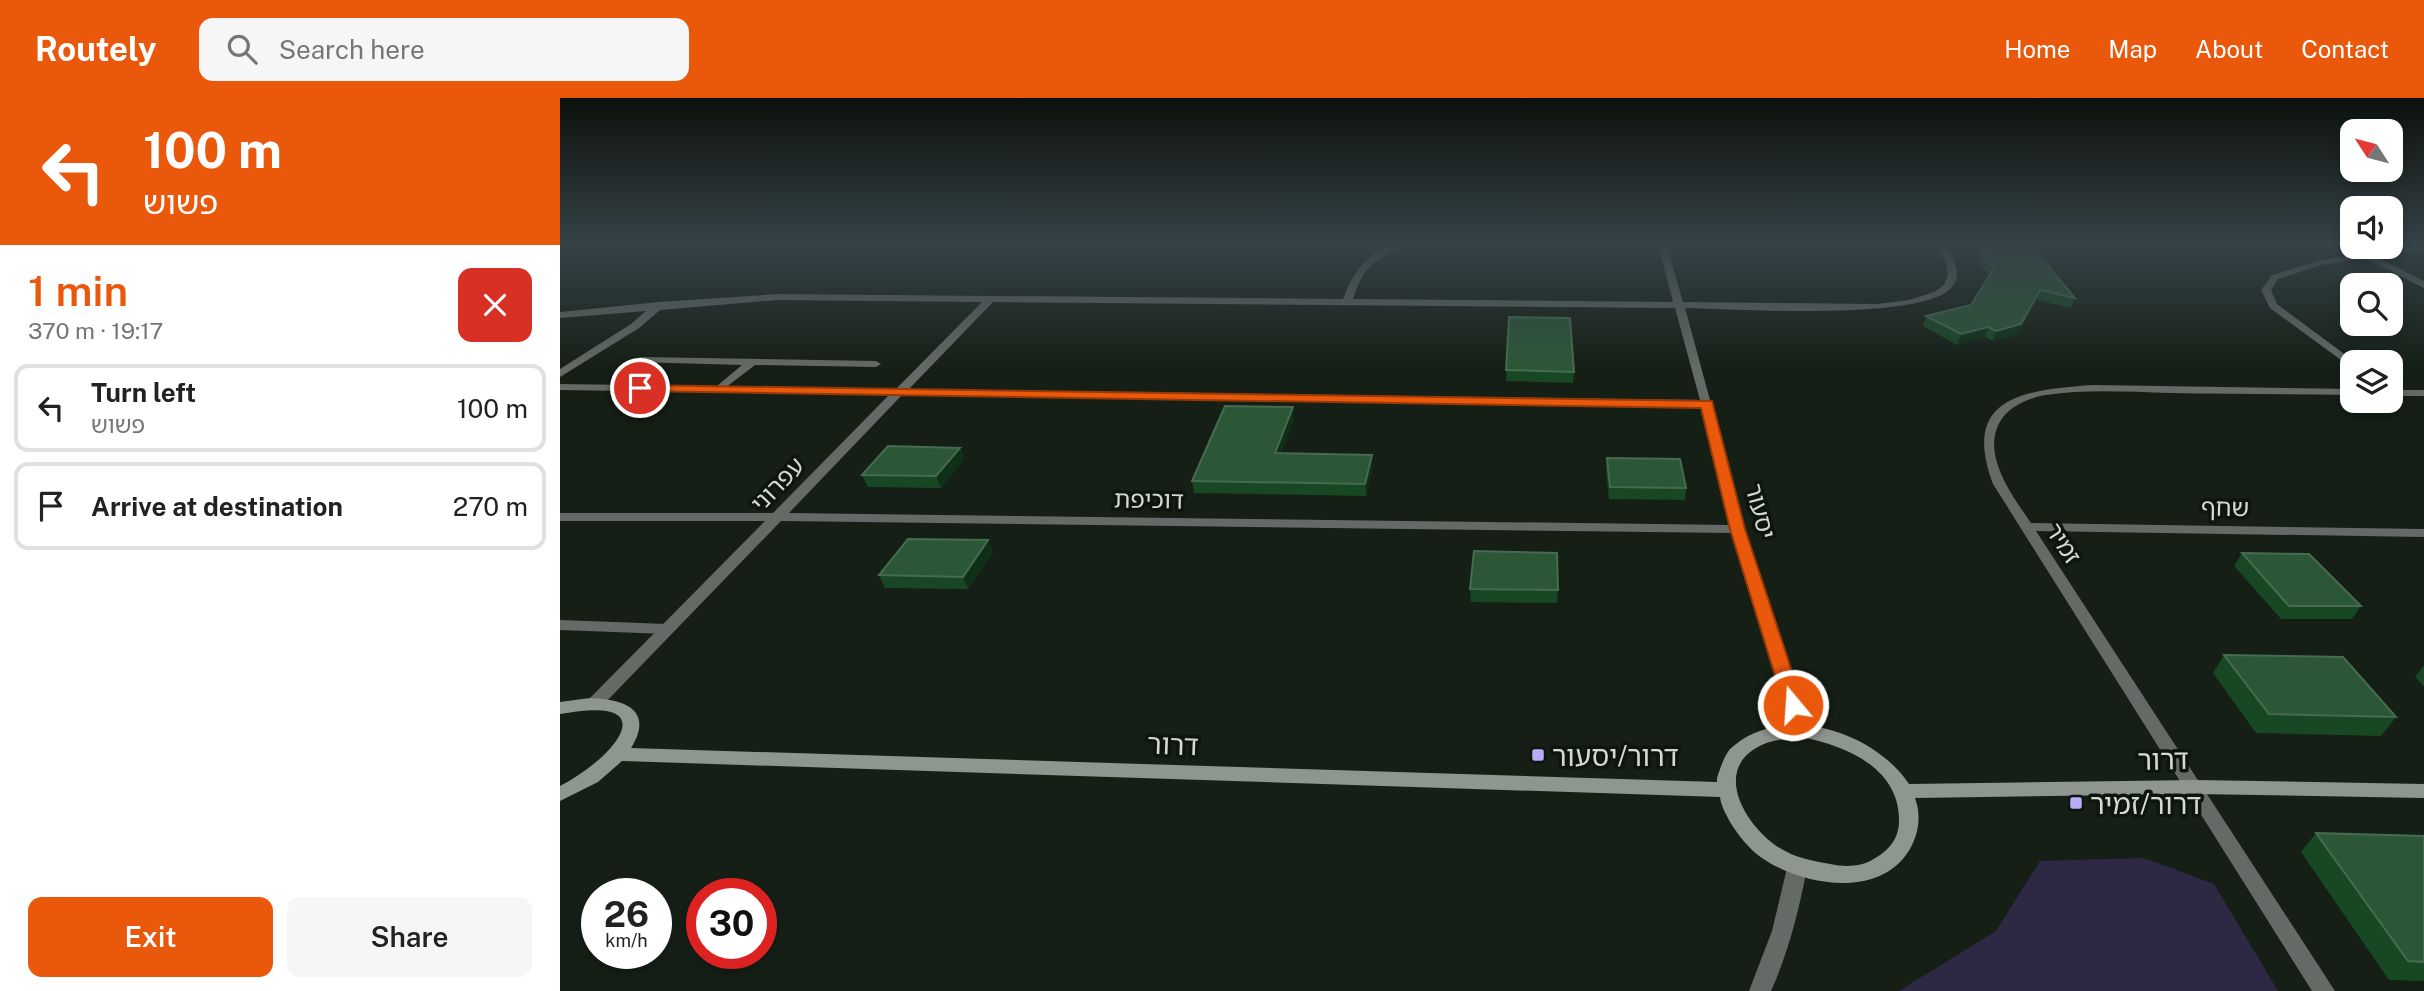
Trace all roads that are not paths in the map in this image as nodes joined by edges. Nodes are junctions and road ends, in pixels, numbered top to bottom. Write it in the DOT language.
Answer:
graph roads {
  1 [pos="1353,286"];
  2 [pos="1672,286"];
  3 [pos="1948,286"];
  4 [pos="2269,286"];
  5 [pos="990,299"];
  6 [pos="1347,302"];
  7 [pos="660,305"];
  8 [pos="1677,305"];
  9 [pos="560,316"];
  10 [pos="2340,356"];
  11 [pos="639,360"];
  12 [pos="752,362"];
  13 [pos="876,364"];
  14 [pos="560,374"];
  15 [pos="560,387"];
  16 [pos="721,388"];
  17 [pos="901,390"];
  18 [pos="2340,392"];
  19 [pos="2403,392"];
  20 [pos="2424,393"];
  21 [pos="1707,404"];
  22 [pos="560,517"];
  23 [pos="776,517"];
  24 [pos="2026,527"];
  25 [pos="1738,529"];
  26 [pos="2424,533"];
  27 [pos="560,625"];
  28 [pos="667,629"];
  29 [pos="596,702"];
  30 [pos="560,708"];
  31 [pos="1801,730"];
  32 [pos="618,754"];
  33 [pos="2196,787"];
  34 [pos="1726,790"];
  35 [pos="1903,791"];
  36 [pos="2424,791"];
  37 [pos="560,794"];
  38 [pos="1797,868"];
  39 [pos="1760,991"];
  40 [pos="2324,991"];
  1 -- 6 [label="street"];
  2 -- 8 [label="street, יסעור"];
  3 -- 8 [label="street"];
  4 -- 10 [label="street"];
  5 -- 6 [label="street"];
  5 -- 7 [label="street"];
  5 -- 17 [label="street, עפרוני"];
  6 -- 8 [label="street"];
  7 -- 9 [label="street"];
  7 -- 14 [label="street"];
  8 -- 21 [label="street, יסעור"];
  11 -- 12 [label="street"];
  12 -- 13 [label="street"];
  12 -- 16 [label="street"];
  15 -- 16 [label="street"];
  16 -- 17 [label="street"];
  17 -- 21 [label="street"];
  17 -- 23 [label="street, עפרוני"];
  18 -- 24 [label="street, זמיר"];
  19 -- 20 [label="street"];
  21 -- 25 [label="street, יסעור"];
  22 -- 23 [label="street, דוכיפת"];
  23 -- 25 [label="street, דוכיפת"];
  23 -- 28 [label="street, עפרוני"];
  24 -- 26 [label="street, שחף"];
  24 -- 33 [label="street, זמיר"];
  25 -- 31 [label="street, יסעור"];
  27 -- 28 [label="street"];
  28 -- 29 [label="street, עפרוני"];
  29 -- 30 [label="street"];
  29 -- 32 [label="street"];
  31 -- 34 [label="street"];
  31 -- 35 [label="street"];
  32 -- 34 [label="street, דרור"];
  32 -- 37 [label="street"];
  33 -- 35 [label="street, דרור"];
  33 -- 36 [label="street, דרור"];
  33 -- 40 [label="street, זמיר"];
  34 -- 38 [label="street"];
  35 -- 38 [label="street"];
  38 -- 39 [label="street"];
}
